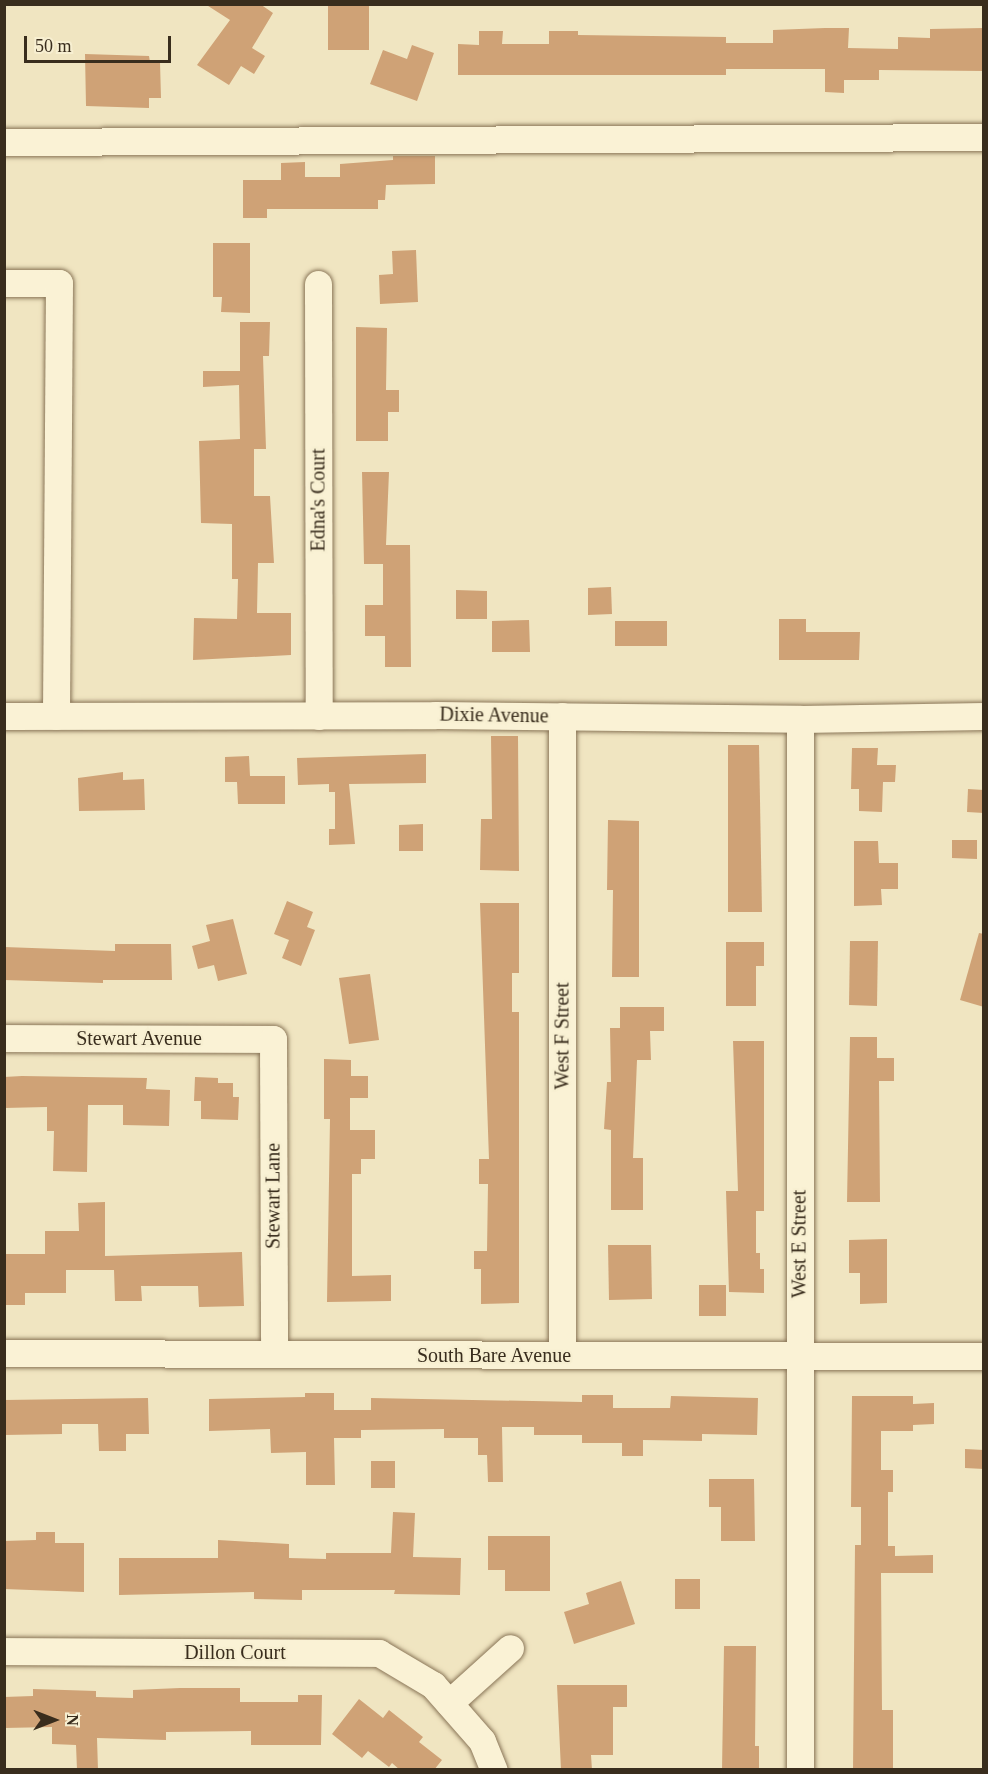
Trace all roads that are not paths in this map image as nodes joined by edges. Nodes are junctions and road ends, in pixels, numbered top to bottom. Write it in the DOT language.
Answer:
graph roads {
  1 [pos="984,137"];
  2 [pos="4,142"];
  3 [pos="4,283"];
  4 [pos="318,284"];
  5 [pos="4,716"];
  6 [pos="56,716"];
  7 [pos="319,716"];
  8 [pos="562,716"];
  9 [pos="984,716"];
  10 [pos="800,719"];
  11 [pos="4,1038"];
  12 [pos="273,1039"];
  13 [pos="4,1353"];
  14 [pos="274,1353"];
  15 [pos="562,1355"];
  16 [pos="799,1356"];
  17 [pos="984,1356"];
  18 [pos="510,1648"];
  19 [pos="4,1651"];
  20 [pos="450,1703"];
  21 [pos="494,1770"];
  22 [pos="800,1770"];
  1 -- 2 [label="street"];
  3 -- 6 [label="street"];
  4 -- 7 [label="street, Edna's Court"];
  5 -- 6 [label="street, Dixie Avenue"];
  6 -- 7 [label="street, Dixie Avenue"];
  7 -- 8 [label="street, Dixie Avenue"];
  8 -- 10 [label="street, Dixie Avenue"];
  8 -- 15 [label="street, West F Street"];
  9 -- 10 [label="street, Dixie Avenue"];
  10 -- 16 [label="street, West E Street"];
  11 -- 12 [label="street, Stewart Avenue"];
  12 -- 14 [label="street, Stewart Lane"];
  13 -- 14 [label="street, South Bare Avenue"];
  14 -- 15 [label="street, South Bare Avenue"];
  15 -- 16 [label="street, South Bare Avenue"];
  16 -- 17 [label="street, South Bare Avenue"];
  16 -- 22 [label="street, West E Street"];
  18 -- 20 [label="street"];
  19 -- 20 [label="street, Dillon Court"];
  20 -- 21 [label="street, Dillon Court"];
}
